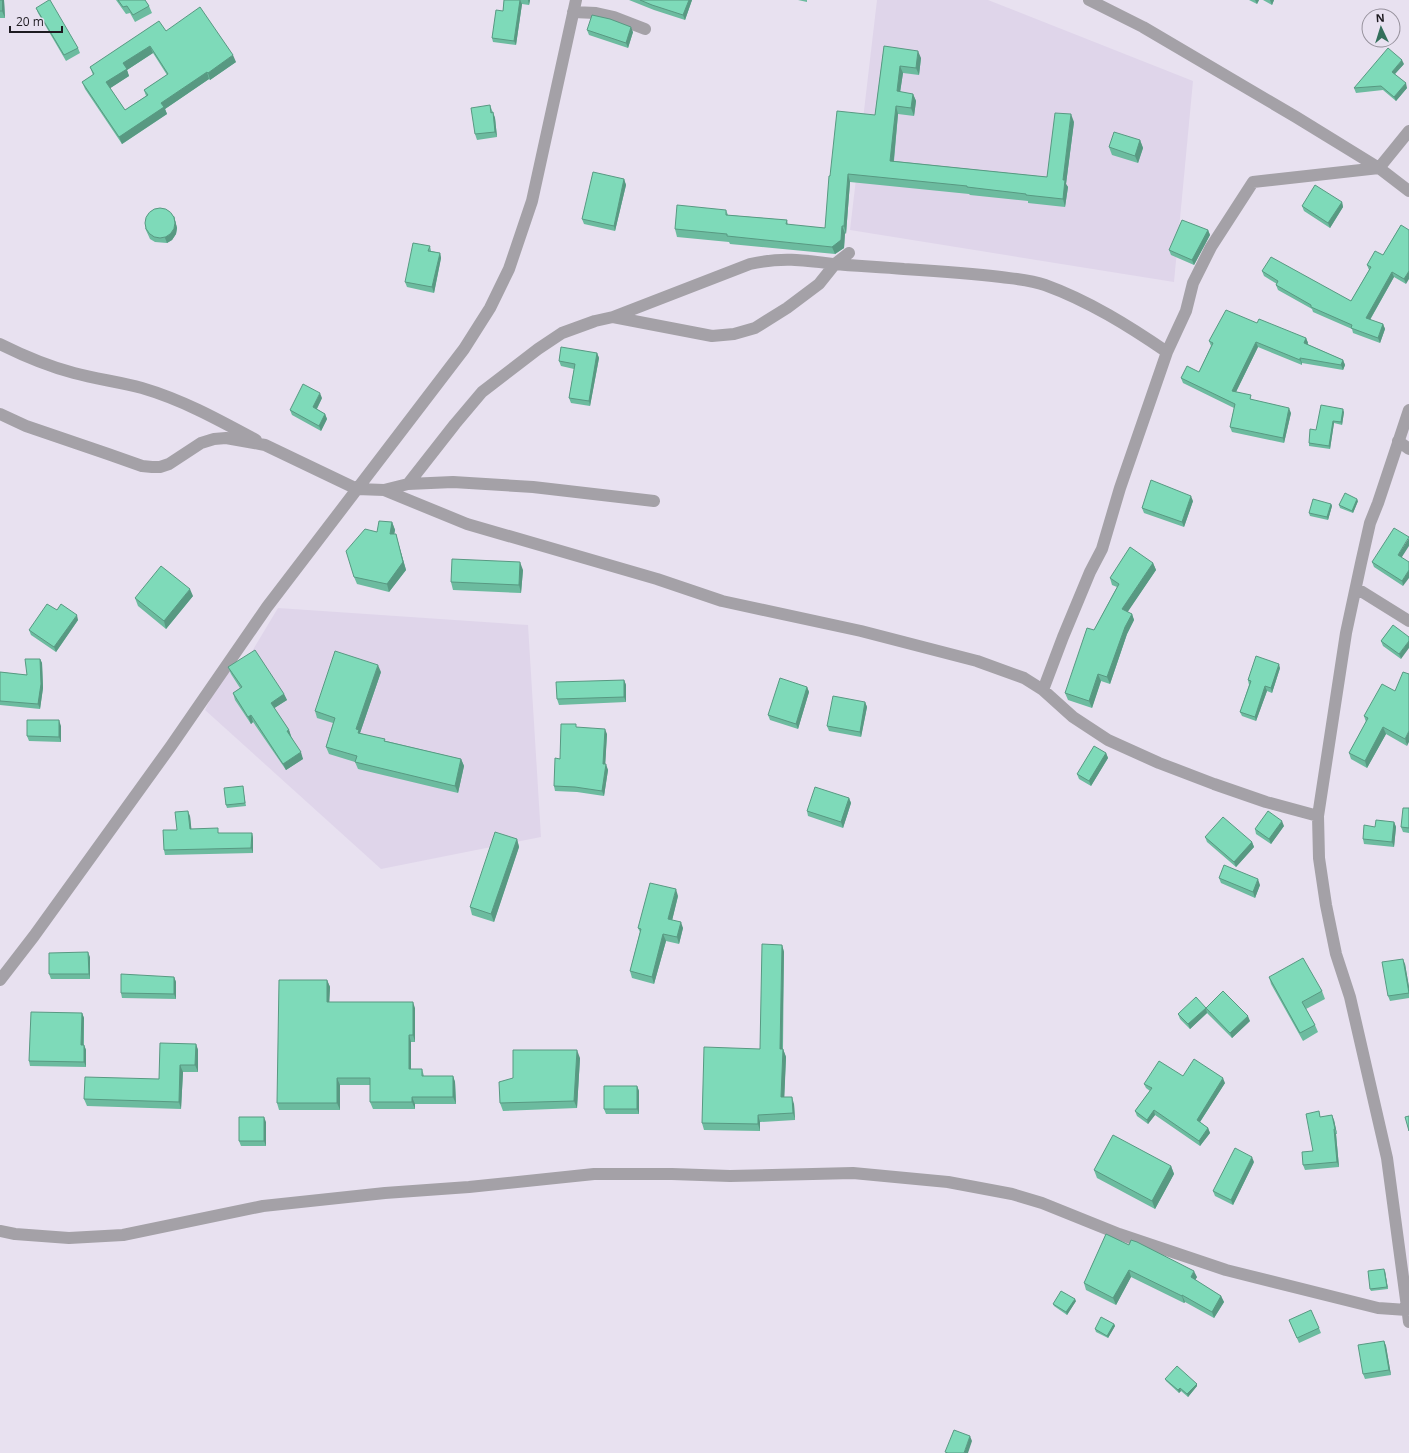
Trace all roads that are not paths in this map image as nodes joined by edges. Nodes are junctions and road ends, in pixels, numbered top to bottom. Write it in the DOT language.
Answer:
graph roads {
  1 [pos="576,0"];
  2 [pos="1089,0"];
  3 [pos="573,12"];
  4 [pos="645,29"];
  5 [pos="1409,131"];
  6 [pos="1379,168"];
  7 [pos="1409,191"];
  8 [pos="849,253"];
  9 [pos="835,264"];
  10 [pos="612,318"];
  11 [pos="0,344"];
  12 [pos="1167,352"];
  13 [pos="1409,410"];
  14 [pos="0,414"];
  15 [pos="1398,441"];
  16 [pos="265,445"];
  17 [pos="1409,449"];
  18 [pos="408,484"];
  19 [pos="357,488"];
  20 [pos="384,490"];
  21 [pos="654,501"];
  22 [pos="1356,588"];
  23 [pos="1409,621"];
  24 [pos="1043,690"];
  25 [pos="1318,816"];
  26 [pos="0,980"];
  27 [pos="0,1231"];
  28 [pos="1407,1310"];
  29 [pos="1409,1322"];
  1 -- 3 [label="street"];
  2 -- 6 [label="street"];
  3 -- 4 [label="street"];
  3 -- 19 [label="street"];
  5 -- 6 [label="street"];
  6 -- 7 [label="street"];
  6 -- 12 [label="street"];
  8 -- 9 [label="street"];
  9 -- 10 [label="street"];
  9 -- 10 [label="street"];
  9 -- 12 [label="street"];
  10 -- 18 [label="street"];
  11 -- 16 [label="street"];
  12 -- 24 [label="street"];
  13 -- 15 [label="street"];
  14 -- 16 [label="street"];
  15 -- 17 [label="street"];
  15 -- 22 [label="street"];
  16 -- 19 [label="street"];
  18 -- 20 [label="street"];
  18 -- 21 [label="street"];
  19 -- 20 [label="street"];
  19 -- 26 [label="street"];
  20 -- 24 [label="street"];
  22 -- 23 [label="street"];
  22 -- 25 [label="street"];
  24 -- 25 [label="street"];
  25 -- 28 [label="street"];
  27 -- 28 [label="street"];
  28 -- 29 [label="street"];
}
